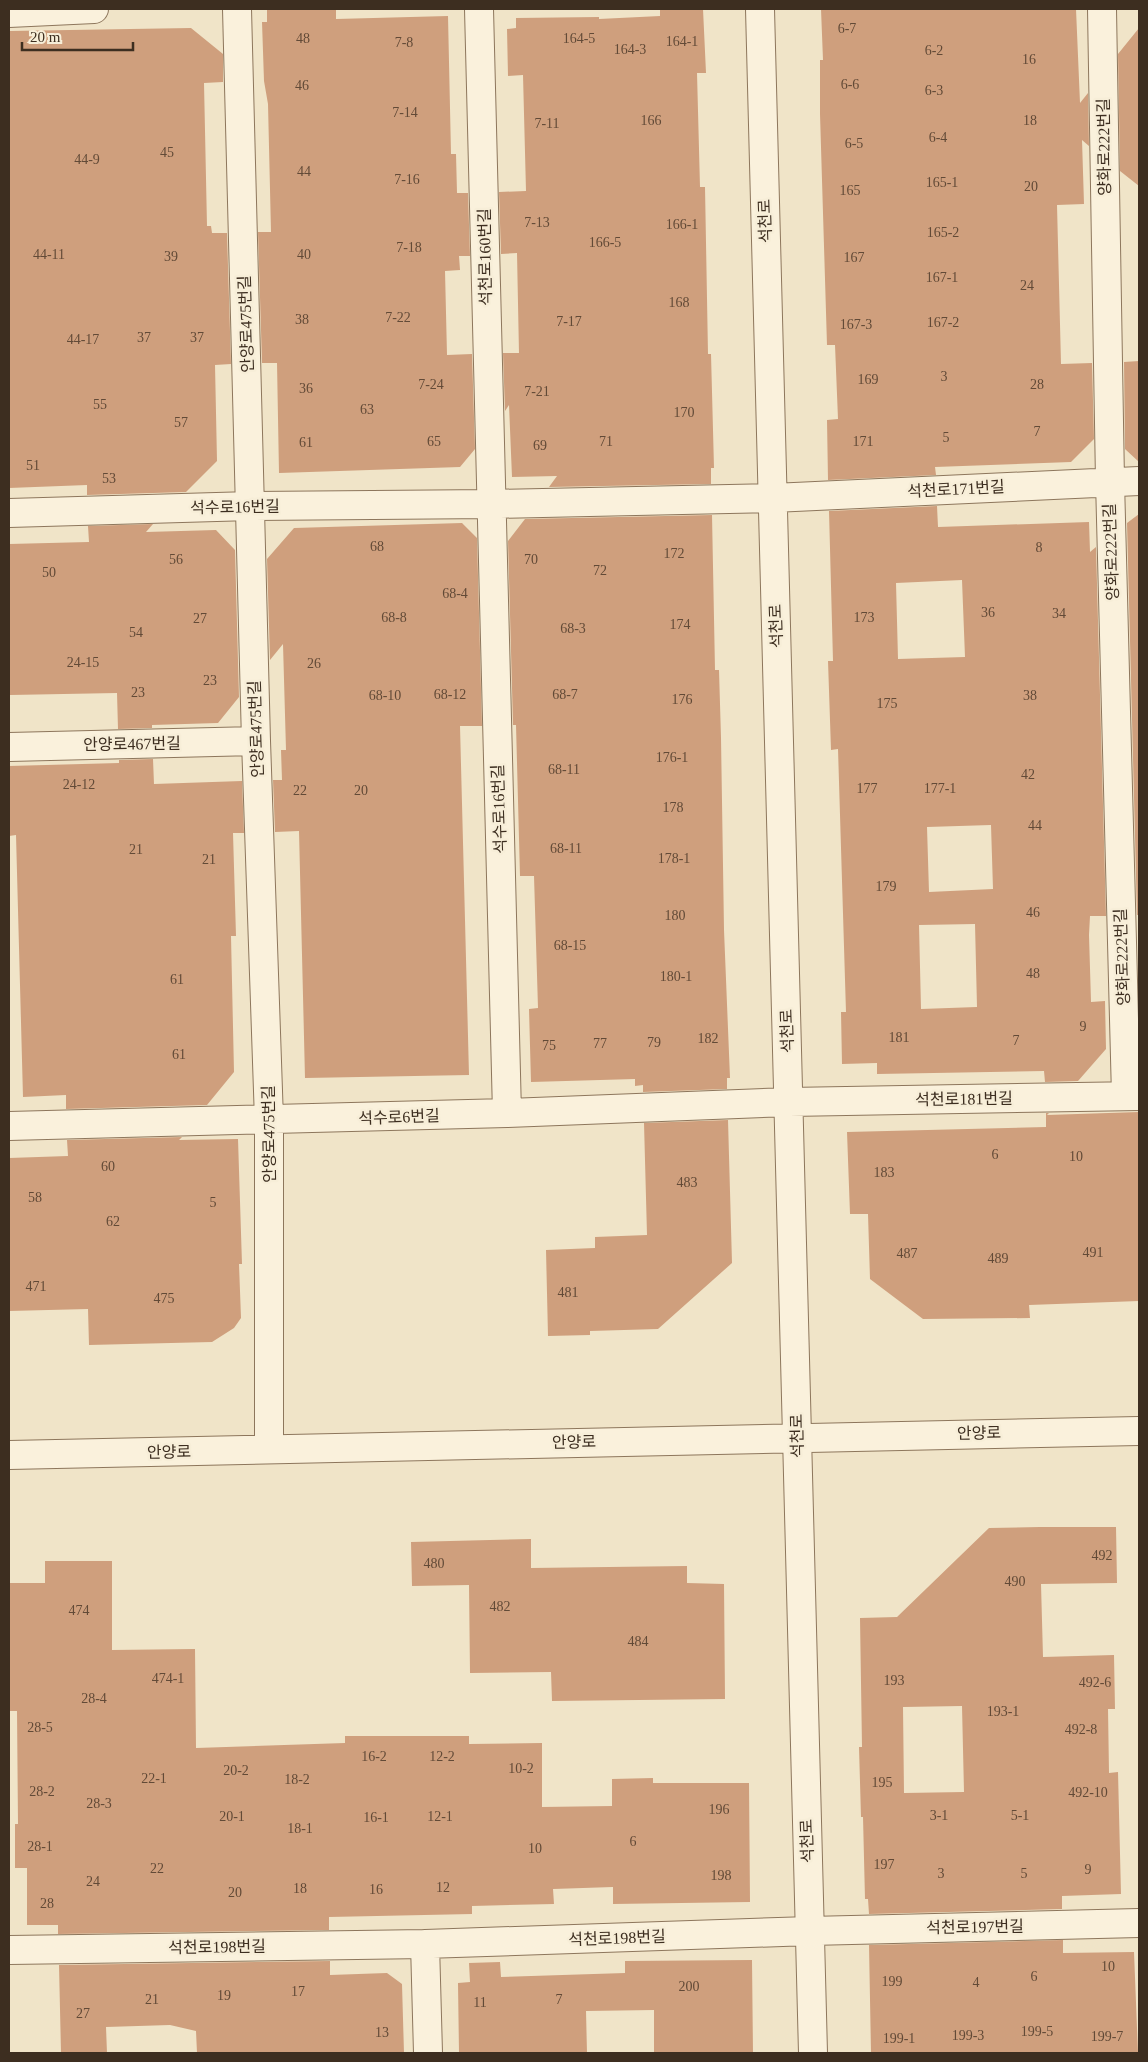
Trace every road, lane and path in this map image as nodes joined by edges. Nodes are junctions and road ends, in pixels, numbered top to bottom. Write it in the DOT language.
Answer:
graph roads {
  1 [pos="94,9"];
  2 [pos="237,9"];
  3 [pos="479,9"];
  4 [pos="760,9"];
  5 [pos="1102,9"];
  6 [pos="9,12"];
  7 [pos="1110,481"];
  8 [pos="1139,481"];
  9 [pos="773,498"];
  10 [pos="491,504"];
  11 [pos="251,506"];
  12 [pos="9,513"];
  13 [pos="256,741"];
  14 [pos="9,747"];
  15 [pos="1133,1096"];
  16 [pos="789,1102"];
  17 [pos="507,1114"];
  18 [pos="269,1120"];
  19 [pos="9,1126"];
  20 [pos="1139,1431"];
  21 [pos="796,1436"];
  22 [pos="269,1450"];
  23 [pos="9,1455"];
  24 [pos="1139,1923"];
  25 [pos="810,1931"];
  26 [pos="425,1944"];
  27 [pos="9,1950"];
  28 [pos="428,2053"];
  29 [pos="813,2053"];
  1 -- 6 [label="street"];
  2 -- 11 [label="street, 안양로475번길"];
  3 -- 10 [label="street, 석천로160번길"];
  4 -- 9 [label="street, 석천로"];
  5 -- 7 [label="street, 양화로222번길"];
  7 -- 8 [label="street, 석천로171번길"];
  7 -- 9 [label="street, 석천로171번길"];
  7 -- 15 [label="street, 양화로222번길"];
  9 -- 10 [label="street, 석수로16번길"];
  9 -- 16 [label="street, 석천로"];
  10 -- 11 [label="street, 석수로16번길"];
  10 -- 17 [label="street, 석수로16번길"];
  11 -- 12 [label="street, 석수로16번길"];
  11 -- 13 [label="street, 안양로475번길"];
  13 -- 14 [label="street, 안양로467번길"];
  13 -- 18 [label="street, 안양로475번길"];
  15 -- 16 [label="street, 석천로181번길"];
  16 -- 17 [label="street, 석수로6번길"];
  16 -- 21 [label="street, 석천로"];
  17 -- 18 [label="street, 석수로6번길"];
  18 -- 19 [label="street, 석수로6번길"];
  18 -- 22 [label="street, 안양로475번길"];
  20 -- 21 [label="street, 안양로"];
  21 -- 22 [label="street, 안양로"];
  21 -- 25 [label="street, 석천로"];
  22 -- 23 [label="street, 안양로"];
  24 -- 25 [label="street, 석천로197번길"];
  25 -- 26 [label="street, 석천로198번길"];
  25 -- 29 [label="street, 석천로"];
  26 -- 27 [label="street, 석천로198번길"];
  26 -- 28 [label="street"];
}
